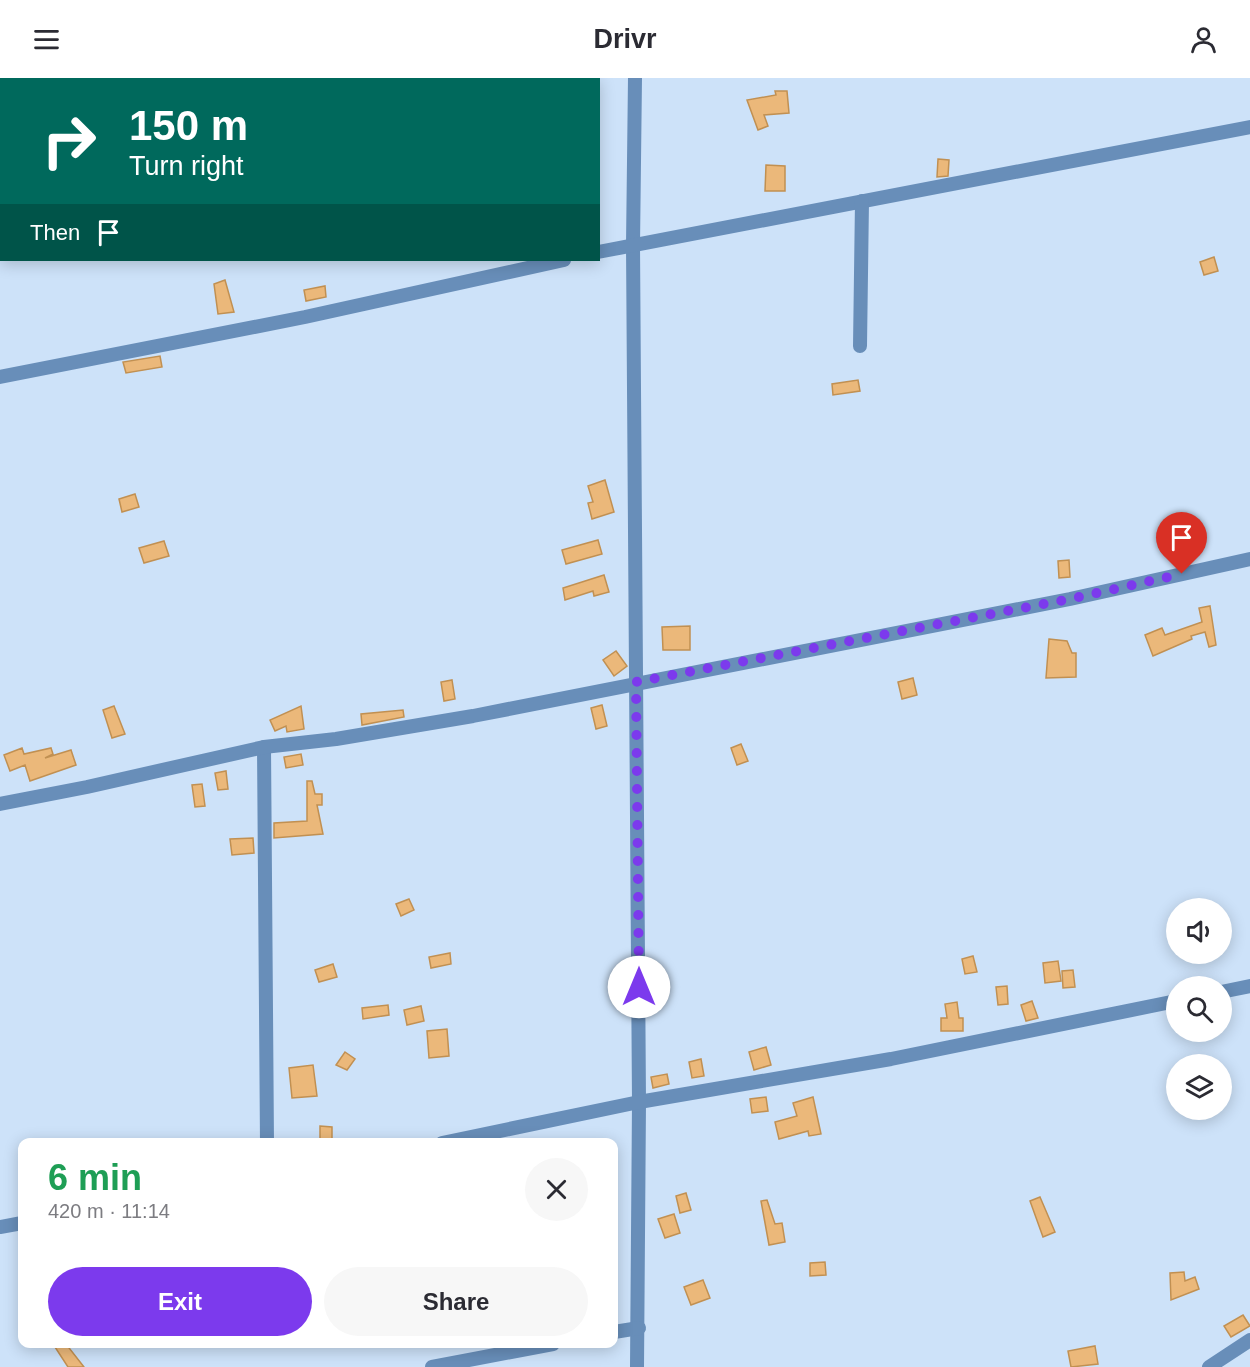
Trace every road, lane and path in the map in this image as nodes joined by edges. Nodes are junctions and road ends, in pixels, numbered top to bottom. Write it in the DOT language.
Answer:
graph roads {
  1 [pos="635,78"];
  2 [pos="1250,127"];
  3 [pos="862,201"];
  4 [pos="633,246"];
  5 [pos="600,252"];
  6 [pos="559,261"];
  7 [pos="860,346"];
  8 [pos="0,377"];
  9 [pos="1250,559"];
  10 [pos="636,682"];
  11 [pos="264,747"];
  12 [pos="0,804"];
  13 [pos="1250,986"];
  14 [pos="1232,990"];
  15 [pos="1166,1003"];
  16 [pos="639,1102"];
  17 [pos="267,1138"];
  18 [pos="466,1138"];
  19 [pos="18,1224"];
  20 [pos="0,1227"];
  21 [pos="639,1328"];
  22 [pos="618,1331"];
  23 [pos="1250,1340"];
  24 [pos="532,1348"];
  25 [pos="432,1367"];
  26 [pos="637,1367"];
  27 [pos="1209,1367"];
  1 -- 4 [label="street"];
  2 -- 3 [label="street"];
  3 -- 4 [label="street"];
  3 -- 7 [label="street"];
  4 -- 5 [label="street"];
  4 -- 10 [label="street"];
  6 -- 8 [label="street"];
  9 -- 10 [label="street"];
  10 -- 11 [label="street"];
  10 -- 16 [label="street"];
  11 -- 12 [label="street"];
  11 -- 17 [label="street"];
  13 -- 14 [label="street"];
  15 -- 16 [label="street"];
  16 -- 18 [label="street"];
  16 -- 21 [label="street"];
  19 -- 20 [label="street"];
  21 -- 22 [label="street"];
  21 -- 26 [label="street"];
  23 -- 27 [label="street"];
  24 -- 25 [label="street"];
}
